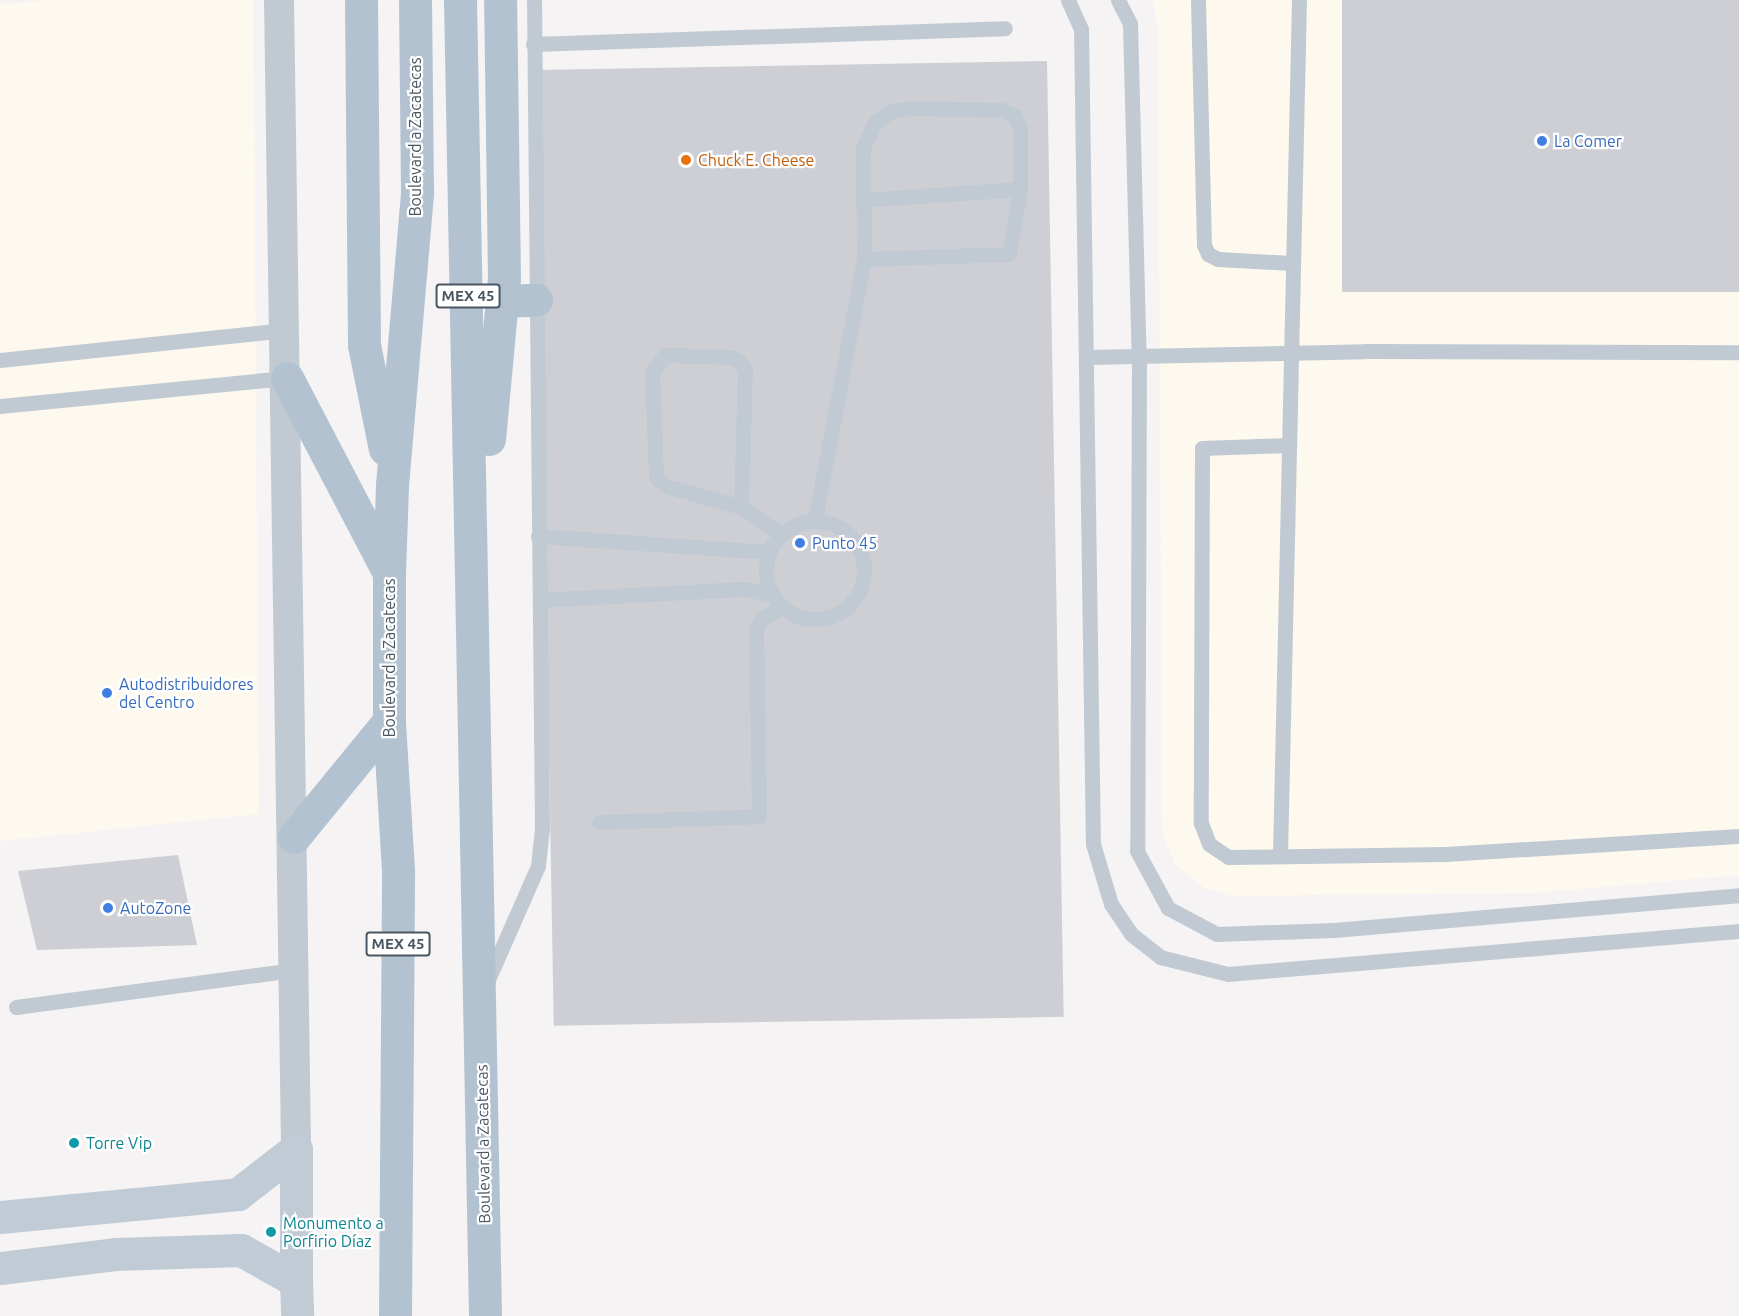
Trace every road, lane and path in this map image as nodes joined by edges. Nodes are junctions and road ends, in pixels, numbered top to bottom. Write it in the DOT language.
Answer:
graph roads {
  1 [pos="279,0"];
  2 [pos="361,0"];
  3 [pos="415,0"];
  4 [pos="460,0"];
  5 [pos="534,0"];
  6 [pos="1068,0"];
  7 [pos="1118,0"];
  8 [pos="1198,0"];
  9 [pos="1299,0"];
  10 [pos="509,1"];
  11 [pos="1005,28"];
  12 [pos="534,44"];
  13 [pos="1020,189"];
  14 [pos="862,200"];
  15 [pos="864,259"];
  16 [pos="1291,262"];
  17 [pos="536,300"];
  18 [pos="502,301"];
  19 [pos="285,330"];
  20 [pos="1291,352"];
  21 [pos="1739,352"];
  22 [pos="1088,357"];
  23 [pos="1139,357"];
  24 [pos="0,360"];
  25 [pos="287,378"];
  26 [pos="0,406"];
  27 [pos="1289,445"];
  28 [pos="392,485"];
  29 [pos="741,507"];
  30 [pos="815,520"];
  31 [pos="781,534"];
  32 [pos="538,536"];
  33 [pos="769,552"];
  34 [pos="388,572"];
  35 [pos="474,593"];
  36 [pos="772,594"];
  37 [pos="540,600"];
  38 [pos="782,607"];
  39 [pos="388,721"];
  40 [pos="599,822"];
  41 [pos="1739,836"];
  42 [pos="294,837"];
  43 [pos="1280,856"];
  44 [pos="1739,895"];
  45 [pos="1739,931"];
  46 [pos="293,970"];
  47 [pos="481,995"];
  48 [pos="16,1007"];
  49 [pos="296,1149"];
  50 [pos="130,1206"];
  51 [pos="0,1217"];
  52 [pos="115,1254"];
  53 [pos="0,1268"];
  54 [pos="296,1281"];
  55 [pos="297,1316"];
  56 [pos="395,1316"];
  57 [pos="485,1316"];
  1 -- 19 [label="street"];
  2 -- 28 [label="main road"];
  3 -- 28 [label="main road, Boulevard a Zacatecas / MEX 45"];
  4 -- 35 [label="main road, Boulevard a Zacatecas / MEX 45"];
  5 -- 10 [label="lane"];
  5 -- 12 [label="lane"];
  6 -- 22 [label="lane"];
  7 -- 23 [label="lane"];
  8 -- 16 [label="lane"];
  9 -- 16 [label="lane"];
  10 -- 18 [label="main road"];
  11 -- 12 [label="lane"];
  12 -- 17 [label="lane"];
  13 -- 14 [label="lane"];
  13 -- 14 [label="lane"];
  13 -- 15 [label="lane"];
  14 -- 15 [label="lane"];
  15 -- 30 [label="lane"];
  16 -- 20 [label="lane"];
  17 -- 18 [label="main road"];
  17 -- 32 [label="lane"];
  18 -- 35 [label="main road"];
  19 -- 24 [label="lane"];
  19 -- 25 [label="street"];
  20 -- 21 [label="lane"];
  20 -- 23 [label="lane"];
  20 -- 27 [label="lane"];
  22 -- 23 [label="lane"];
  22 -- 45 [label="lane"];
  23 -- 44 [label="lane"];
  25 -- 26 [label="lane"];
  25 -- 34 [label="main road"];
  25 -- 42 [label="street"];
  27 -- 43 [label="lane"];
  27 -- 43 [label="lane"];
  28 -- 34 [label="main road, Boulevard a Zacatecas / MEX 45"];
  29 -- 29 [label="lane"];
  29 -- 31 [label="lane"];
  30 -- 31 [label="lane"];
  30 -- 38 [label="lane"];
  31 -- 33 [label="lane"];
  32 -- 33 [label="lane"];
  32 -- 37 [label="lane"];
  33 -- 36 [label="lane"];
  34 -- 39 [label="main road, Boulevard a Zacatecas / MEX 45"];
  35 -- 47 [label="main road, Boulevard a Zacatecas / MEX 45"];
  36 -- 37 [label="lane"];
  36 -- 38 [label="lane"];
  37 -- 47 [label="lane"];
  38 -- 40 [label="lane"];
  39 -- 42 [label="main road"];
  39 -- 56 [label="main road, Boulevard a Zacatecas / MEX 45"];
  41 -- 43 [label="lane"];
  42 -- 46 [label="street"];
  46 -- 48 [label="lane"];
  46 -- 49 [label="street"];
  47 -- 57 [label="main road, Boulevard a Zacatecas / MEX 45"];
  49 -- 50 [label="street"];
  49 -- 54 [label="street"];
  50 -- 51 [label="street"];
  50 -- 52 [label="street"];
  52 -- 53 [label="street"];
  52 -- 54 [label="street"];
  54 -- 55 [label="street"];
}
